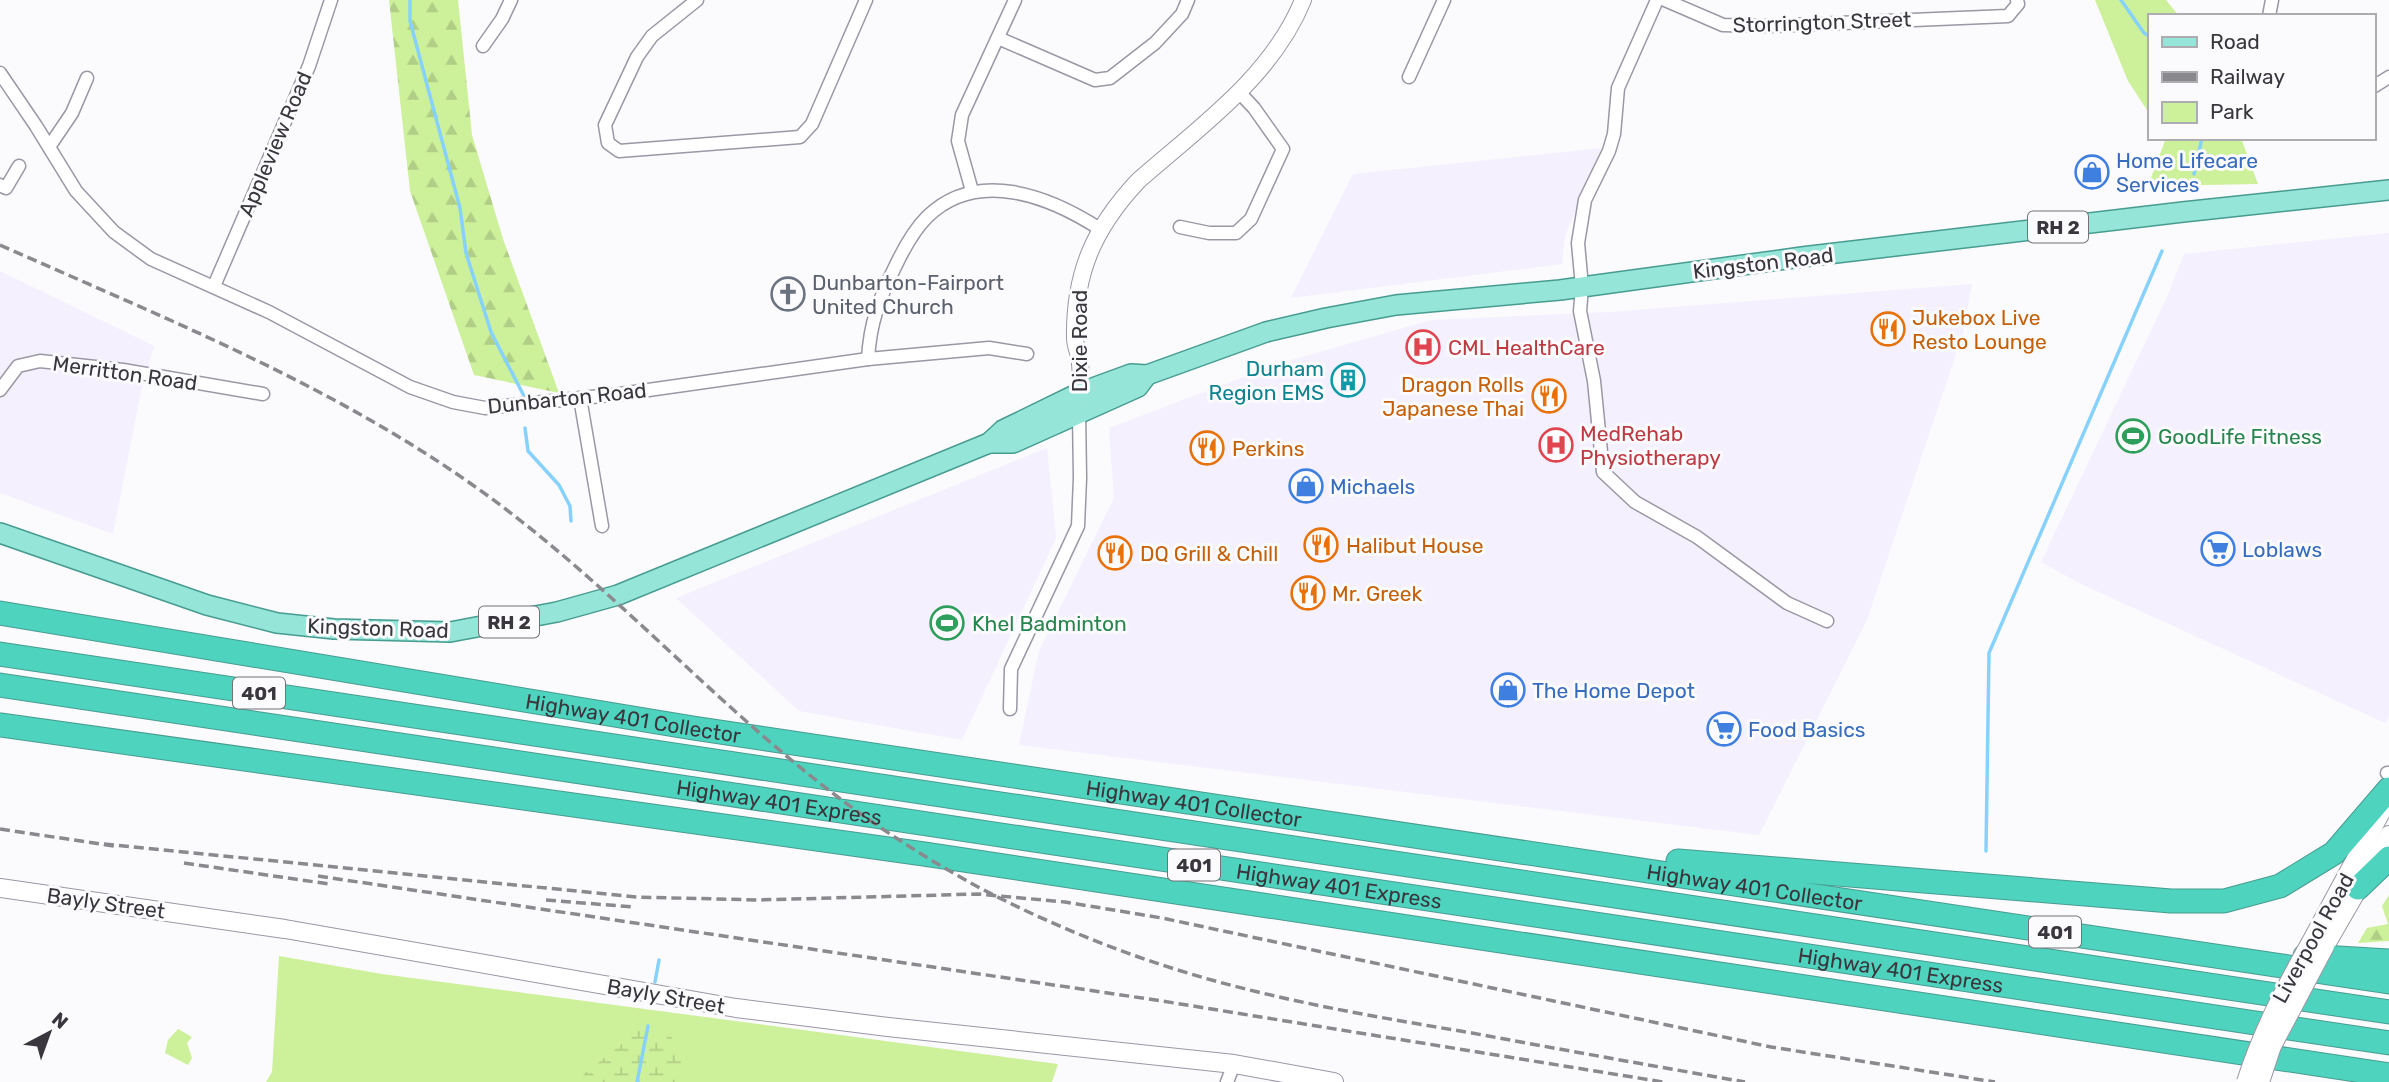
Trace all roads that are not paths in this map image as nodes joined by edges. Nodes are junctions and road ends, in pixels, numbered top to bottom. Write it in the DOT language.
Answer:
graph roads {
  1 [pos="331,0"];
  2 [pos="511,0"];
  3 [pos="696,0"];
  4 [pos="866,0"];
  5 [pos="1015,0"];
  6 [pos="1188,0"];
  7 [pos="1303,0"];
  8 [pos="1444,0"];
  9 [pos="1657,0"];
  10 [pos="1665,0"];
  11 [pos="2017,0"];
  12 [pos="998,38"];
  13 [pos="483,46"];
  14 [pos="0,73"];
  15 [pos="1409,77"];
  16 [pos="87,78"];
  17 [pos="1239,92"];
  18 [pos="49,147"];
  19 [pos="19,166"];
  20 [pos="0,185"];
  21 [pos="2389,190"];
  22 [pos="972,191"];
  23 [pos="1180,227"];
  24 [pos="1100,229"];
  25 [pos="214,286"];
  26 [pos="1582,287"];
  27 [pos="1027,354"];
  28 [pos="868,359"];
  29 [pos="0,390"];
  30 [pos="263,394"];
  31 [pos="580,398"];
  32 [pos="1079,403"];
  33 [pos="602,526"];
  34 [pos="0,533"];
  35 [pos="0,613"];
  36 [pos="1827,621"];
  37 [pos="0,654"];
  38 [pos="0,685"];
  39 [pos="1010,709"];
  40 [pos="0,725"];
  41 [pos="2388,778"];
  42 [pos="2389,797"];
  43 [pos="2389,835"];
  44 [pos="1554,855"];
  45 [pos="2389,858"];
  46 [pos="0,888"];
  47 [pos="2358,888"];
  48 [pos="2318,944"];
  49 [pos="2250,961"];
  50 [pos="2389,961"];
  51 [pos="2389,982"];
  52 [pos="2389,1012"];
  53 [pos="2389,1043"];
  54 [pos="1234,1064"];
  55 [pos="2389,1075"];
  56 [pos="1227,1082"];
  57 [pos="1334,1082"];
  58 [pos="2246,1082"];
  59 [pos="2260,1082"];
  1 -- 25 [label="street, Appleview Road"];
  2 -- 13 [label="street"];
  3 -- 4 [label="street"];
  5 -- 12 [label="street"];
  6 -- 12 [label="street"];
  7 -- 17 [label="street, Dixie Road"];
  8 -- 15 [label="street"];
  9 -- 26 [label="street"];
  10 -- 11 [label="street, Storrington Street"];
  12 -- 22 [label="street"];
  14 -- 18 [label="street, Dunbarton Road"];
  16 -- 18 [label="street"];
  17 -- 23 [label="street"];
  17 -- 24 [label="street, Dixie Road"];
  18 -- 25 [label="street, Dunbarton Road"];
  19 -- 20 [label="street"];
  21 -- 26 [label="main road, Kingston Road / RH 2"];
  22 -- 24 [label="street"];
  22 -- 28 [label="street"];
  24 -- 32 [label="street, Dixie Road"];
  25 -- 31 [label="street, Dunbarton Road"];
  26 -- 32 [label="main road, Kingston Road / RH 2"];
  26 -- 36 [label="street"];
  27 -- 28 [label="street, Dunbarton Road"];
  28 -- 31 [label="street, Dunbarton Road"];
  29 -- 30 [label="street, Merritton Road"];
  31 -- 33 [label="street"];
  32 -- 34 [label="main road, Kingston Road / RH 2"];
  32 -- 39 [label="street, Dixie Road"];
  35 -- 44 [label="highway, Highway 401 Collector / 401"];
  37 -- 52 [label="highway, Highway 401 Express / 401"];
  38 -- 53 [label="highway, Highway 401 Express / 401"];
  40 -- 55 [label="highway, 401"];
  41 -- 44 [label="highway"];
  42 -- 48 [label="main road, Liverpool Road"];
  43 -- 47 [label="main road, Liverpool Road"];
  44 -- 49 [label="highway, Highway 401 Collector / 401"];
  45 -- 47 [label="highway"];
  46 -- 54 [label="main road, Bayly Street"];
  47 -- 48 [label="main road, Liverpool Road"];
  48 -- 58 [label="main road, Liverpool Road, bridge"];
  48 -- 59 [label="main road, Liverpool Road, bridge"];
  49 -- 50 [label="highway"];
  49 -- 51 [label="highway, Highway 401 Collector / 401"];
  54 -- 56 [label="street"];
  54 -- 57 [label="main road, Bayly Street"];
}
